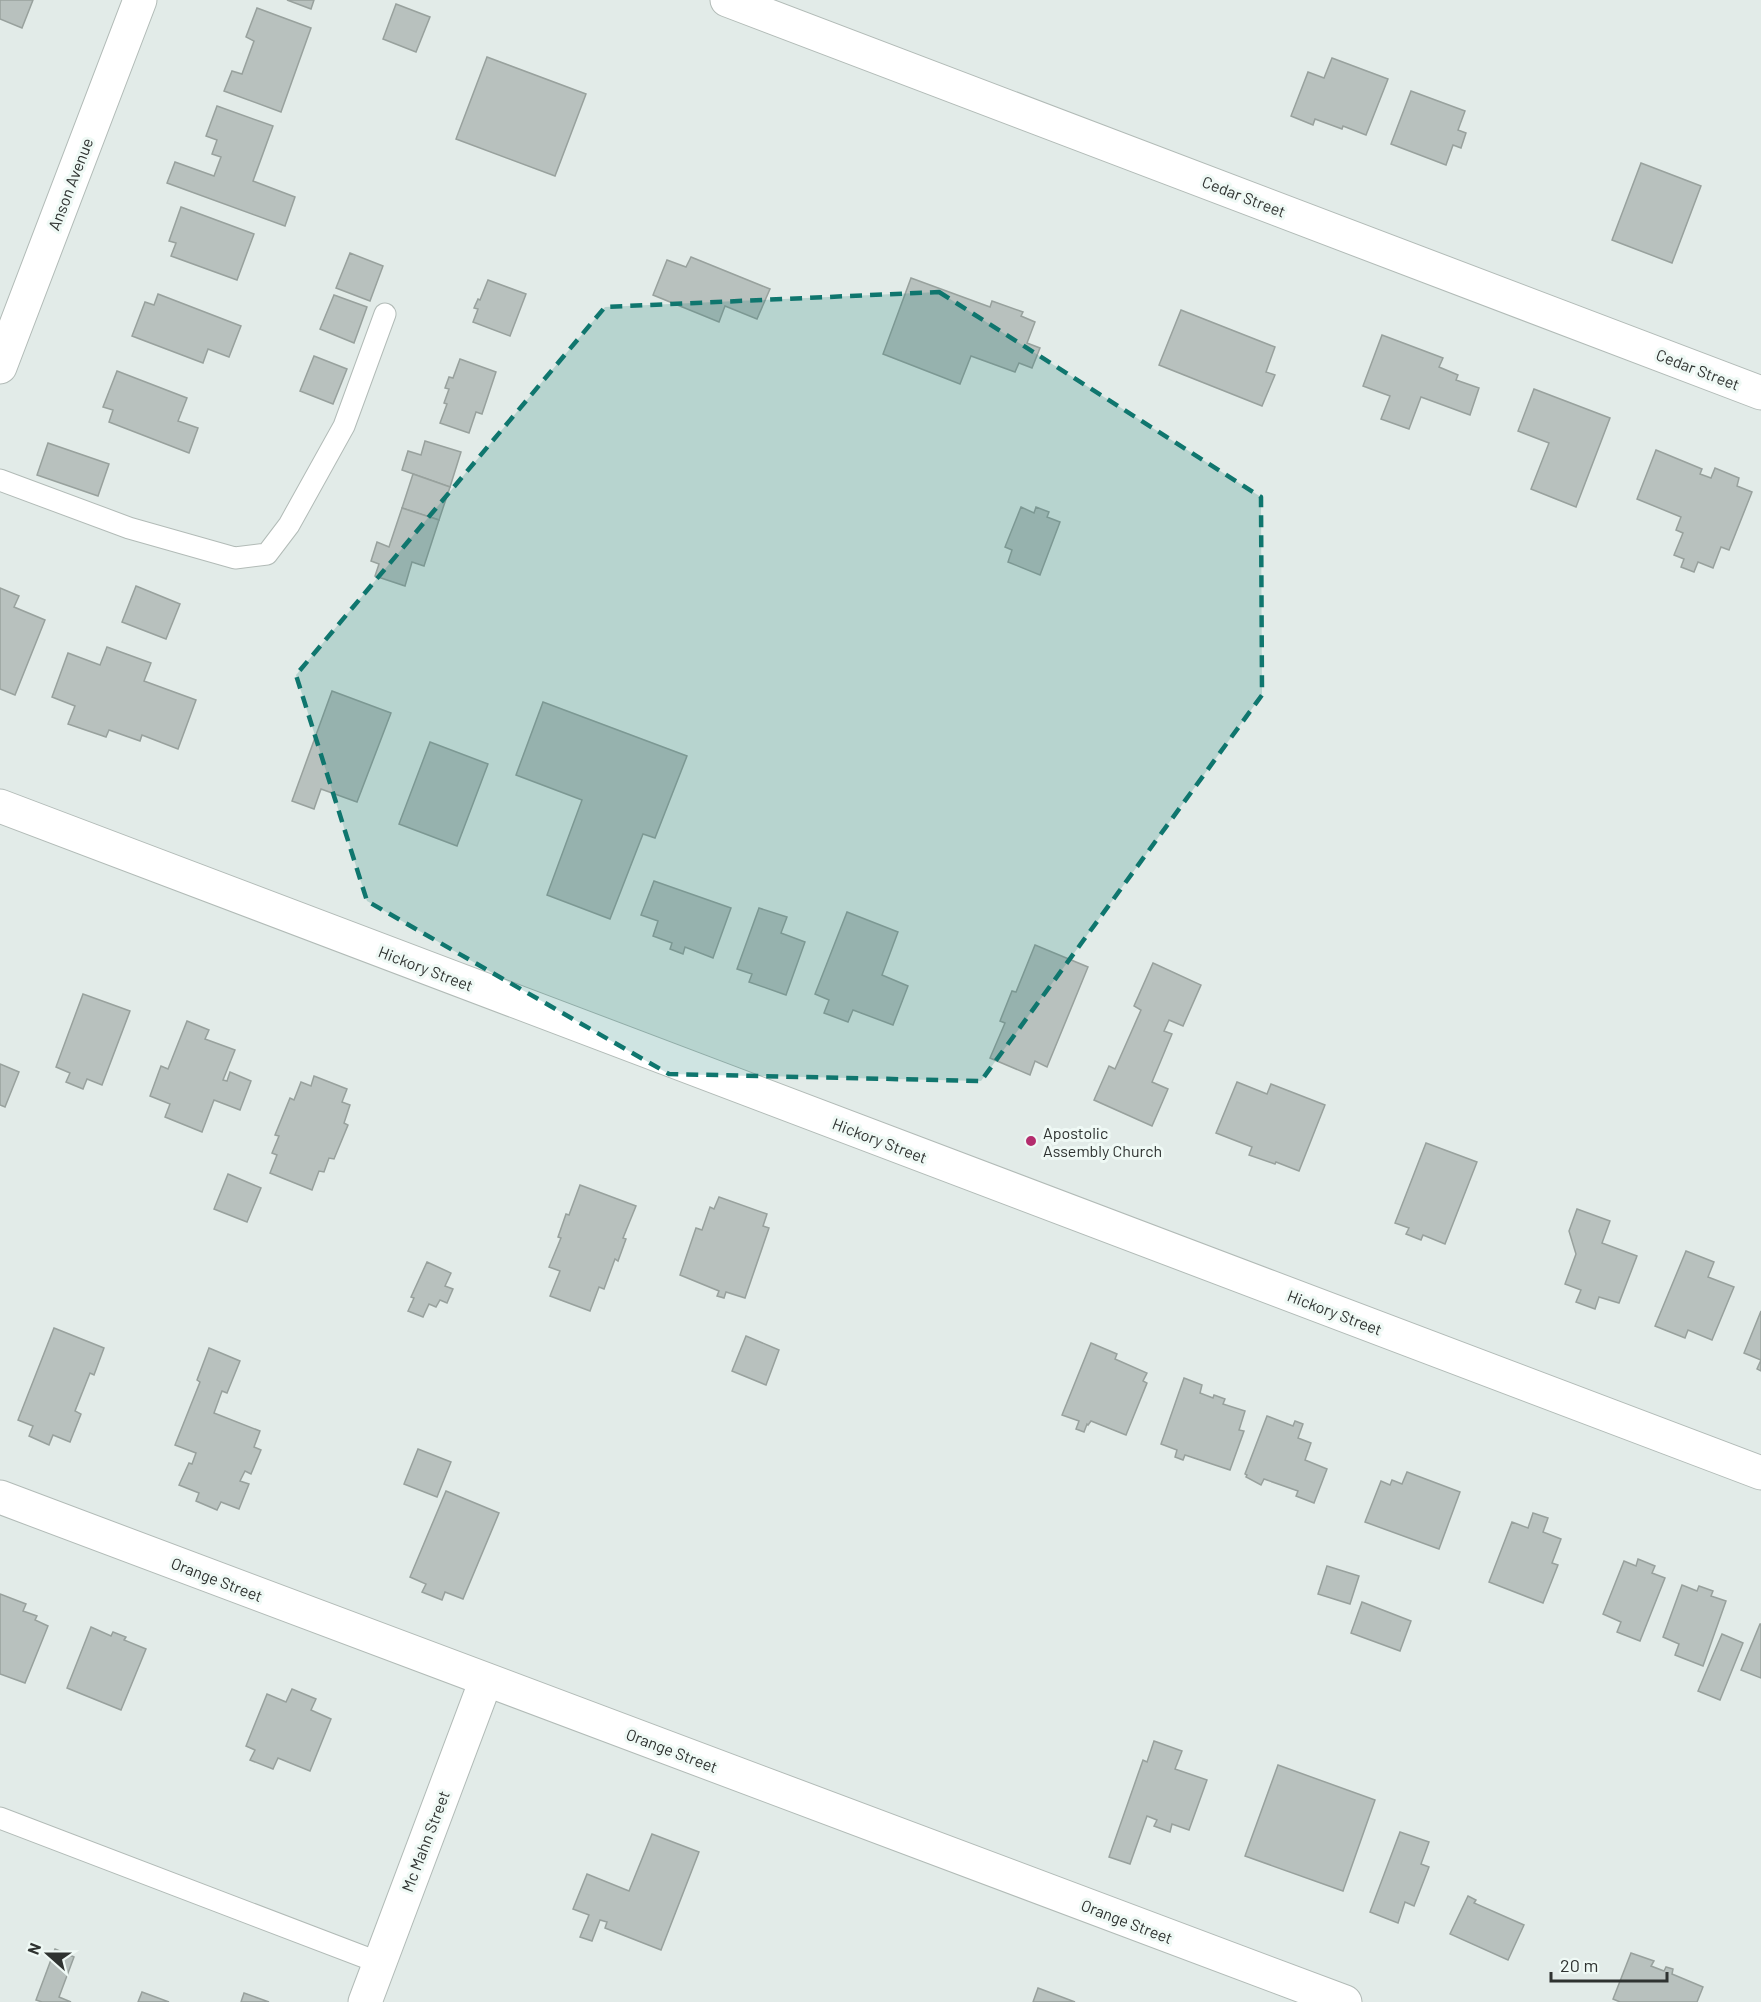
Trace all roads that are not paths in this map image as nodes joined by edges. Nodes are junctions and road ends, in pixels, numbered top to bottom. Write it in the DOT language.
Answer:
graph roads {
  1 [pos="140,0"];
  2 [pos="727,0"];
  3 [pos="385,314"];
  4 [pos="0,367"];
  5 [pos="1761,393"];
  6 [pos="0,480"];
  7 [pos="0,806"];
  8 [pos="1761,1473"];
  9 [pos="0,1497"];
  10 [pos="486,1680"];
  11 [pos="0,1818"];
  12 [pos="380,1963"];
  13 [pos="365,2002"];
  14 [pos="1345,2002"];
  1 -- 4 [label="street, Anson Avenue"];
  2 -- 5 [label="street, Cedar Street"];
  3 -- 6 [label="lane"];
  7 -- 8 [label="street, Hickory Street"];
  9 -- 10 [label="street, Orange Street"];
  10 -- 12 [label="street, Mc Mahn Street"];
  10 -- 14 [label="street, Orange Street"];
  11 -- 12 [label="lane"];
  12 -- 13 [label="street, Mc Mahn Street"];
}
